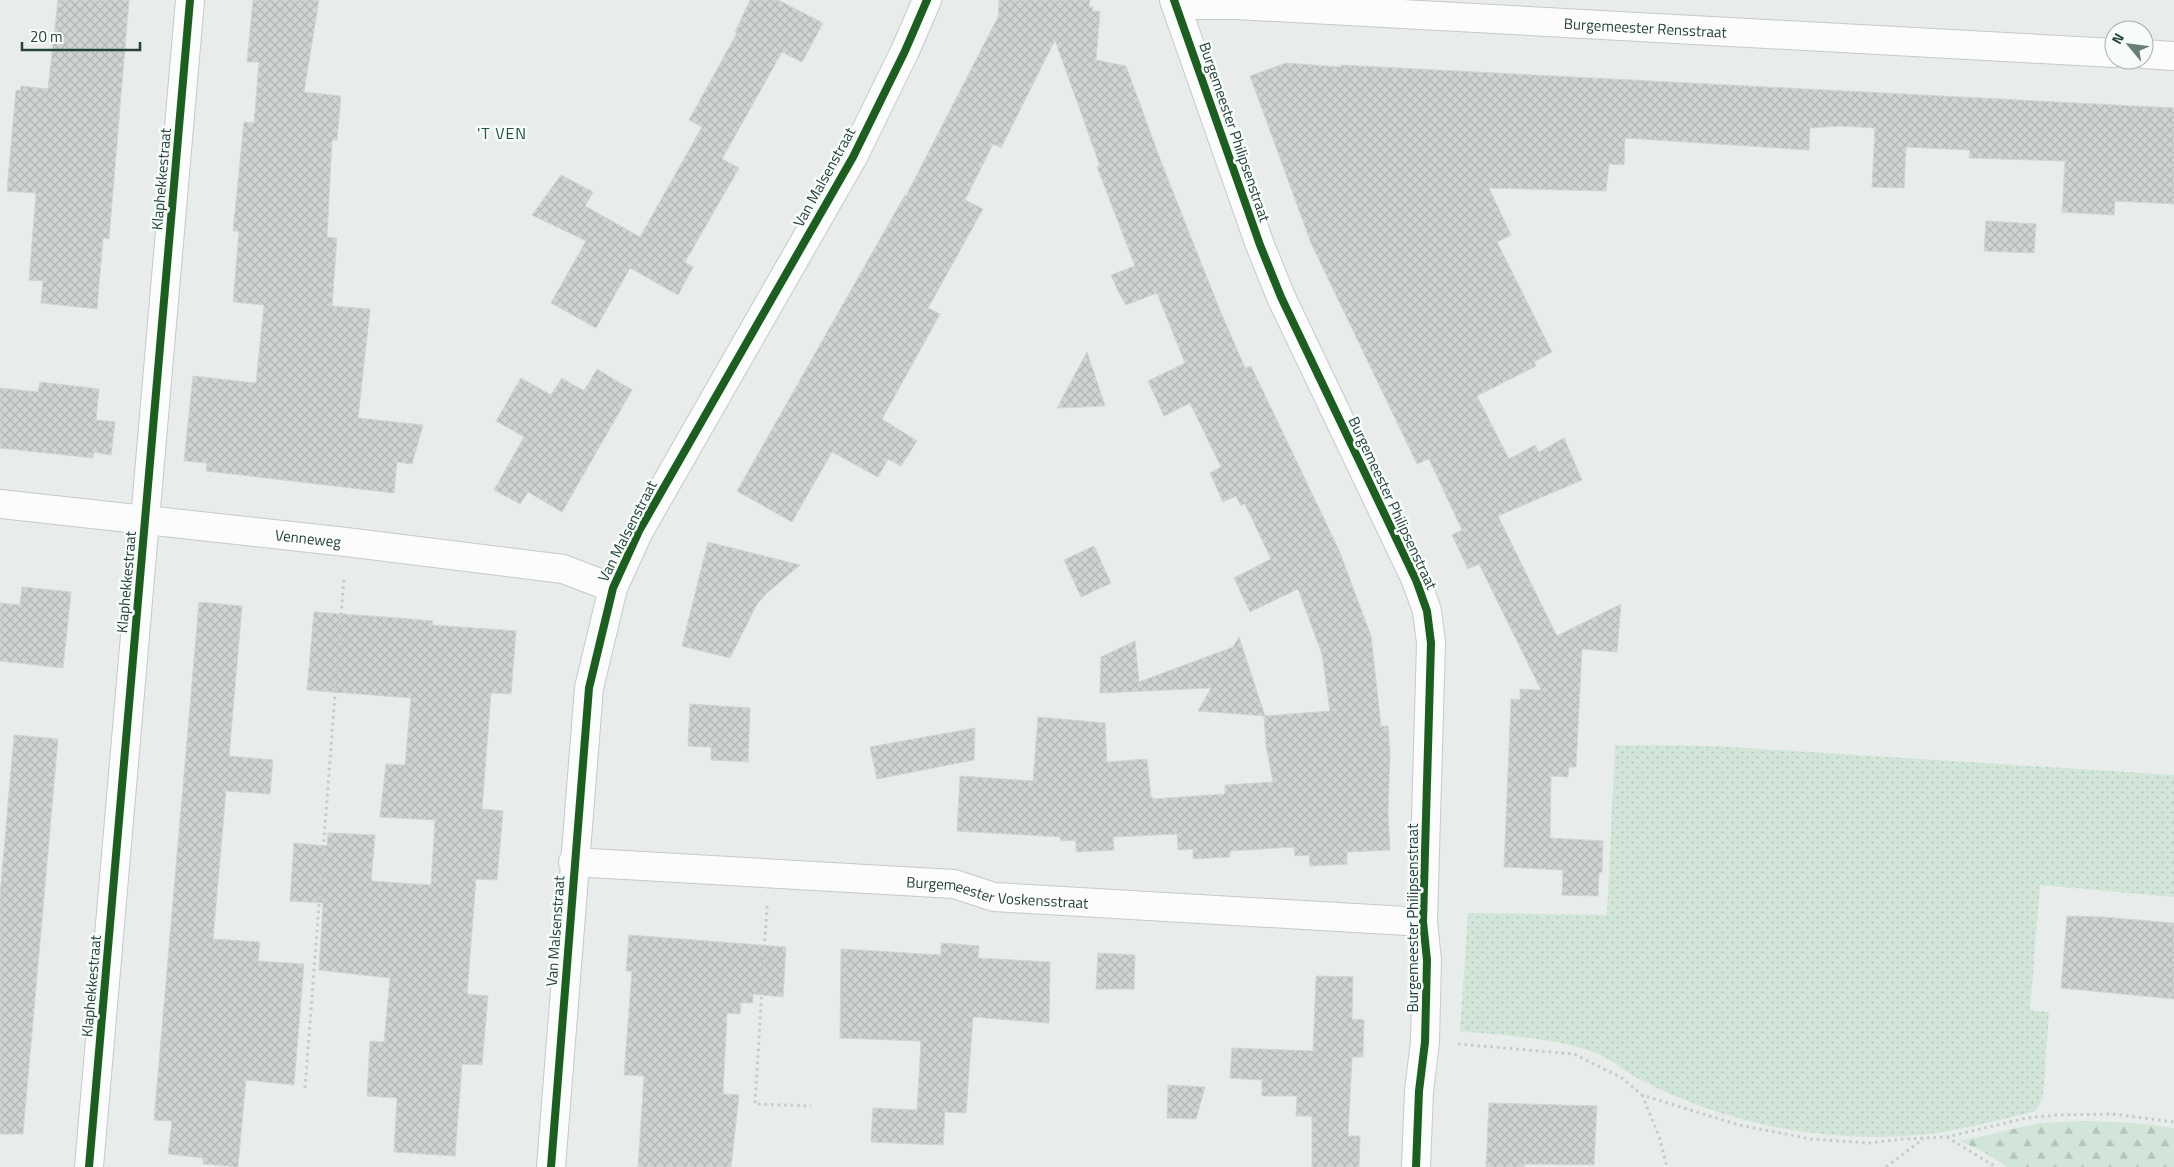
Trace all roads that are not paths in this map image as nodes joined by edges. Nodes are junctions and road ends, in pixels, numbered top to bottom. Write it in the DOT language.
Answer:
graph roads {
  1 [pos="190,0"];
  2 [pos="927,0"];
  3 [pos="1175,2"];
  4 [pos="2104,52"];
  5 [pos="2154,55"];
  6 [pos="2174,56"];
  7 [pos="0,504"];
  8 [pos="145,520"];
  9 [pos="612,588"];
  10 [pos="573,862"];
  11 [pos="1423,922"];
  12 [pos="89,1167"];
  13 [pos="551,1167"];
  14 [pos="1416,1167"];
  1 -- 8 [label="street, Klaphekkestraat"];
  2 -- 9 [label="street, Van Malsenstraat"];
  3 -- 4 [label="street, Burgemeester Rensstraat"];
  3 -- 11 [label="street, Burgemeester Philipsenstraat"];
  5 -- 6 [label="street"];
  7 -- 8 [label="street, Venneweg"];
  8 -- 9 [label="street, Venneweg"];
  8 -- 12 [label="street, Klaphekkestraat"];
  9 -- 10 [label="street, Van Malsenstraat"];
  10 -- 11 [label="street, Burgemeester Voskensstraat"];
  10 -- 13 [label="street, Van Malsenstraat"];
  11 -- 14 [label="street, Burgemeester Philipsenstraat"];
}
